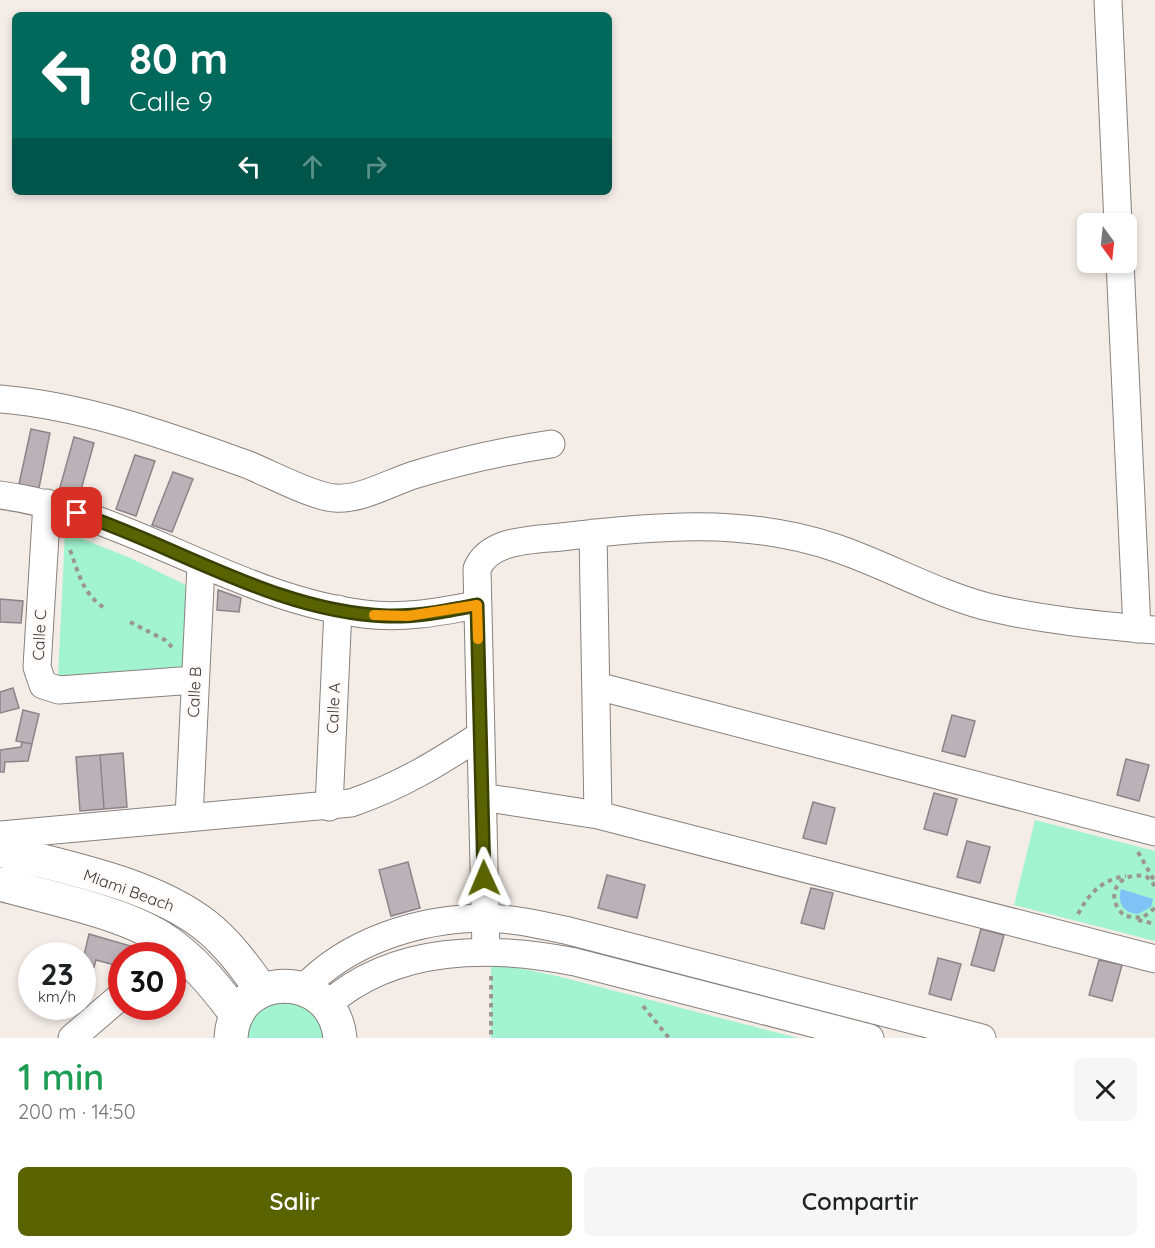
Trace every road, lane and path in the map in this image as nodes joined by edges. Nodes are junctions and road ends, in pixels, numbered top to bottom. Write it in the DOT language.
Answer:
graph roads {
  1 [pos="1108,0"];
  2 [pos="1118,213"];
  3 [pos="1121,273"];
  4 [pos="0,399"];
  5 [pos="551,444"];
  6 [pos="1143,492"];
  7 [pos="0,495"];
  8 [pos="47,503"];
  9 [pos="593,533"];
  10 [pos="68,544"];
  11 [pos="201,565"];
  12 [pos="477,605"];
  13 [pos="106,609"];
  14 [pos="338,609"];
  15 [pos="130,622"];
  16 [pos="1146,630"];
  17 [pos="192,680"];
  18 [pos="597,686"];
  19 [pos="481,735"];
  20 [pos="482,797"];
  21 [pos="329,807"];
  22 [pos="598,815"];
  23 [pos="189,818"];
  24 [pos="94,826"];
  25 [pos="1155,832"];
  26 [pos="0,835"];
  27 [pos="0,850"];
  28 [pos="68,869"];
  29 [pos="1130,876"];
  30 [pos="0,884"];
  31 [pos="1155,886"];
  32 [pos="1155,908"];
  33 [pos="485,918"];
  34 [pos="1134,919"];
  35 [pos="1155,924"];
  36 [pos="1069,936"];
  37 [pos="164,942"];
  38 [pos="488,951"];
  39 [pos="1155,958"];
  40 [pos="186,962"];
  41 [pos="262,991"];
  42 [pos="315,997"];
  43 [pos="108,1007"];
  44 [pos="234,1026"];
  45 [pos="72,1038"];
  46 [pos="340,1038"];
  47 [pos="491,1038"];
  48 [pos="870,1038"];
  49 [pos="982,1038"];
  1 -- 2 [label="street"];
  3 -- 6 [label="street"];
  4 -- 5 [label="street"];
  6 -- 16 [label="street"];
  7 -- 8 [label="street"];
  8 -- 11 [label="street"];
  8 -- 17 [label="street, Calle C"];
  9 -- 12 [label="street"];
  9 -- 16 [label="street"];
  9 -- 18 [label="street"];
  10 -- 13 [label="path"];
  11 -- 14 [label="street"];
  11 -- 17 [label="street, Calle B"];
  12 -- 14 [label="street"];
  12 -- 19 [label="street"];
  14 -- 21 [label="street, Calle A"];
  15 -- 17 [label="path"];
  17 -- 23 [label="street, Calle B"];
  18 -- 22 [label="street"];
  18 -- 25 [label="street"];
  19 -- 20 [label="street"];
  19 -- 21 [label="street"];
  20 -- 22 [label="street"];
  20 -- 33 [label="street"];
  21 -- 23 [label="street"];
  22 -- 36 [label="street"];
  23 -- 24 [label="street"];
  24 -- 26 [label="street"];
  24 -- 28 [label="street"];
  27 -- 28 [label="street, Miami Beach"];
  28 -- 41 [label="street, Miami Beach"];
  29 -- 31 [label="path"];
  29 -- 34 [label="path"];
  29 -- 36 [label="path"];
  30 -- 37 [label="street, Miami Beach"];
  32 -- 34 [label="path"];
  33 -- 38 [label="street"];
  33 -- 42 [label="street"];
  33 -- 49 [label="street"];
  34 -- 35 [label="path"];
  36 -- 39 [label="street"];
  38 -- 42 [label="street"];
  38 -- 47 [label="path"];
  38 -- 48 [label="street"];
  40 -- 44 [label="street, Miami Beach"];
  41 -- 42 [label="street"];
  41 -- 44 [label="street"];
  42 -- 46 [label="street"];
  43 -- 45 [label="street"];
}
